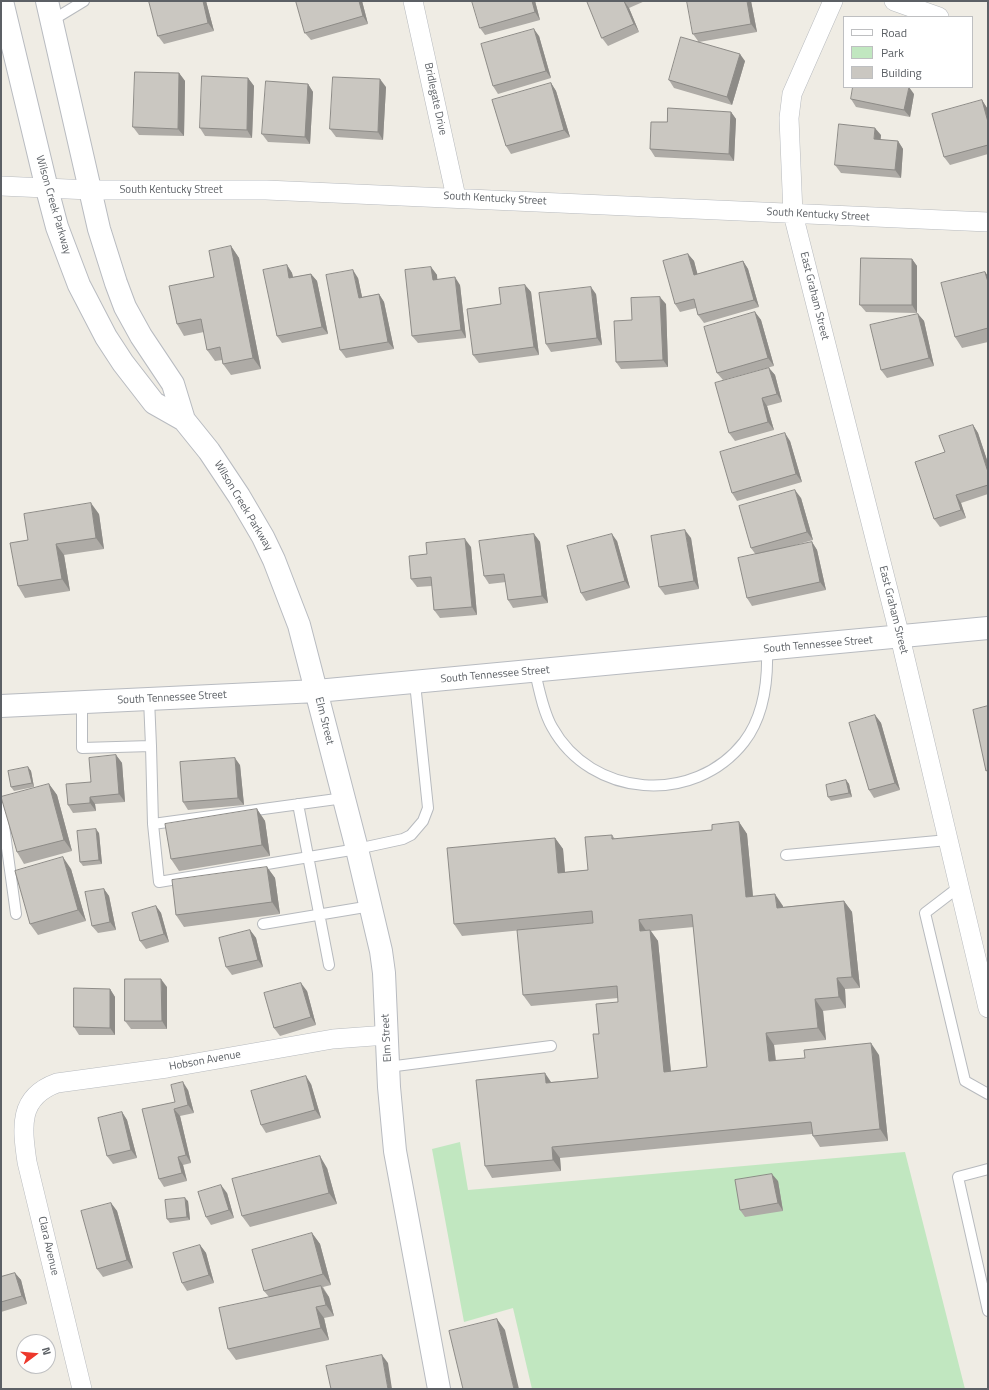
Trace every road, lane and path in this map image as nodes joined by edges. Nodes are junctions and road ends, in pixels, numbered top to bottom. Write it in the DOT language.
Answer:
graph roads {
  1 [pos="2,1"];
  2 [pos="84,1"];
  3 [pos="413,1"];
  4 [pos="833,1"];
  5 [pos="894,1"];
  6 [pos="49,11"];
  7 [pos="936,16"];
  8 [pos="1,186"];
  9 [pos="47,189"];
  10 [pos="90,190"];
  11 [pos="456,197"];
  12 [pos="793,214"];
  13 [pos="988,222"];
  14 [pos="184,420"];
  15 [pos="988,628"];
  16 [pos="900,637"];
  17 [pos="767,650"];
  18 [pos="535,672"];
  19 [pos="415,683"];
  20 [pos="317,691"];
  21 [pos="149,699"];
  22 [pos="82,702"];
  23 [pos="1,706"];
  24 [pos="151,746"];
  25 [pos="344,798"];
  26 [pos="1,804"];
  27 [pos="298,804"];
  28 [pos="153,824"];
  29 [pos="948,840"];
  30 [pos="357,849"];
  31 [pos="786,855"];
  32 [pos="308,857"];
  33 [pos="959,887"];
  34 [pos="371,906"];
  35 [pos="16,914"];
  36 [pos="319,915"];
  37 [pos="262,924"];
  38 [pos="329,965"];
  39 [pos="988,1008"];
  40 [pos="387,1035"];
  41 [pos="551,1046"];
  42 [pos="388,1067"];
  43 [pos="988,1094"];
  44 [pos="30,1102"];
  45 [pos="988,1169"];
  46 [pos="988,1311"];
  47 [pos="82,1389"];
  48 [pos="439,1389"];
  1 -- 9 [label="main road, Wilson Creek Parkway"];
  2 -- 6 [label="lane"];
  3 -- 11 [label="street, Bridlegate Drive"];
  4 -- 12 [label="street, East Graham Street"];
  5 -- 7 [label="street"];
  6 -- 10 [label="main road, Wilson Creek Parkway"];
  8 -- 9 [label="street, South Kentucky Street"];
  9 -- 10 [label="street, South Kentucky Street"];
  9 -- 14 [label="main road, Wilson Creek Parkway"];
  10 -- 11 [label="street, South Kentucky Street"];
  10 -- 14 [label="main road, Wilson Creek Parkway"];
  11 -- 12 [label="street, South Kentucky Street"];
  12 -- 13 [label="street, South Kentucky Street"];
  12 -- 16 [label="street, East Graham Street"];
  14 -- 20 [label="main road, Wilson Creek Parkway"];
  15 -- 16 [label="main road, South Tennessee Street"];
  16 -- 17 [label="main road, South Tennessee Street"];
  16 -- 29 [label="street, East Graham Street"];
  17 -- 18 [label="main road, South Tennessee Street"];
  17 -- 18 [label="lane"];
  18 -- 19 [label="main road, South Tennessee Street"];
  19 -- 20 [label="main road, South Tennessee Street"];
  19 -- 30 [label="lane"];
  20 -- 21 [label="main road, South Tennessee Street"];
  20 -- 25 [label="main road, Elm Street"];
  21 -- 22 [label="main road, South Tennessee Street"];
  21 -- 24 [label="lane"];
  22 -- 23 [label="main road, South Tennessee Street"];
  22 -- 24 [label="lane"];
  24 -- 28 [label="lane"];
  25 -- 27 [label="lane"];
  25 -- 30 [label="main road, Elm Street"];
  26 -- 35 [label="lane"];
  27 -- 28 [label="lane"];
  27 -- 32 [label="lane"];
  28 -- 32 [label="lane"];
  29 -- 31 [label="lane"];
  29 -- 33 [label="street, East Graham Street"];
  30 -- 32 [label="lane"];
  30 -- 34 [label="main road, Elm Street"];
  32 -- 36 [label="lane"];
  33 -- 39 [label="street, East Graham Street"];
  33 -- 43 [label="lane"];
  34 -- 36 [label="lane"];
  34 -- 40 [label="main road, Elm Street"];
  36 -- 37 [label="lane"];
  36 -- 38 [label="lane"];
  40 -- 42 [label="main road, Elm Street"];
  40 -- 44 [label="street, Hobson Avenue"];
  41 -- 42 [label="lane"];
  42 -- 48 [label="main road, Elm Street"];
  44 -- 47 [label="street, Clara Avenue"];
  45 -- 46 [label="lane"];
}
